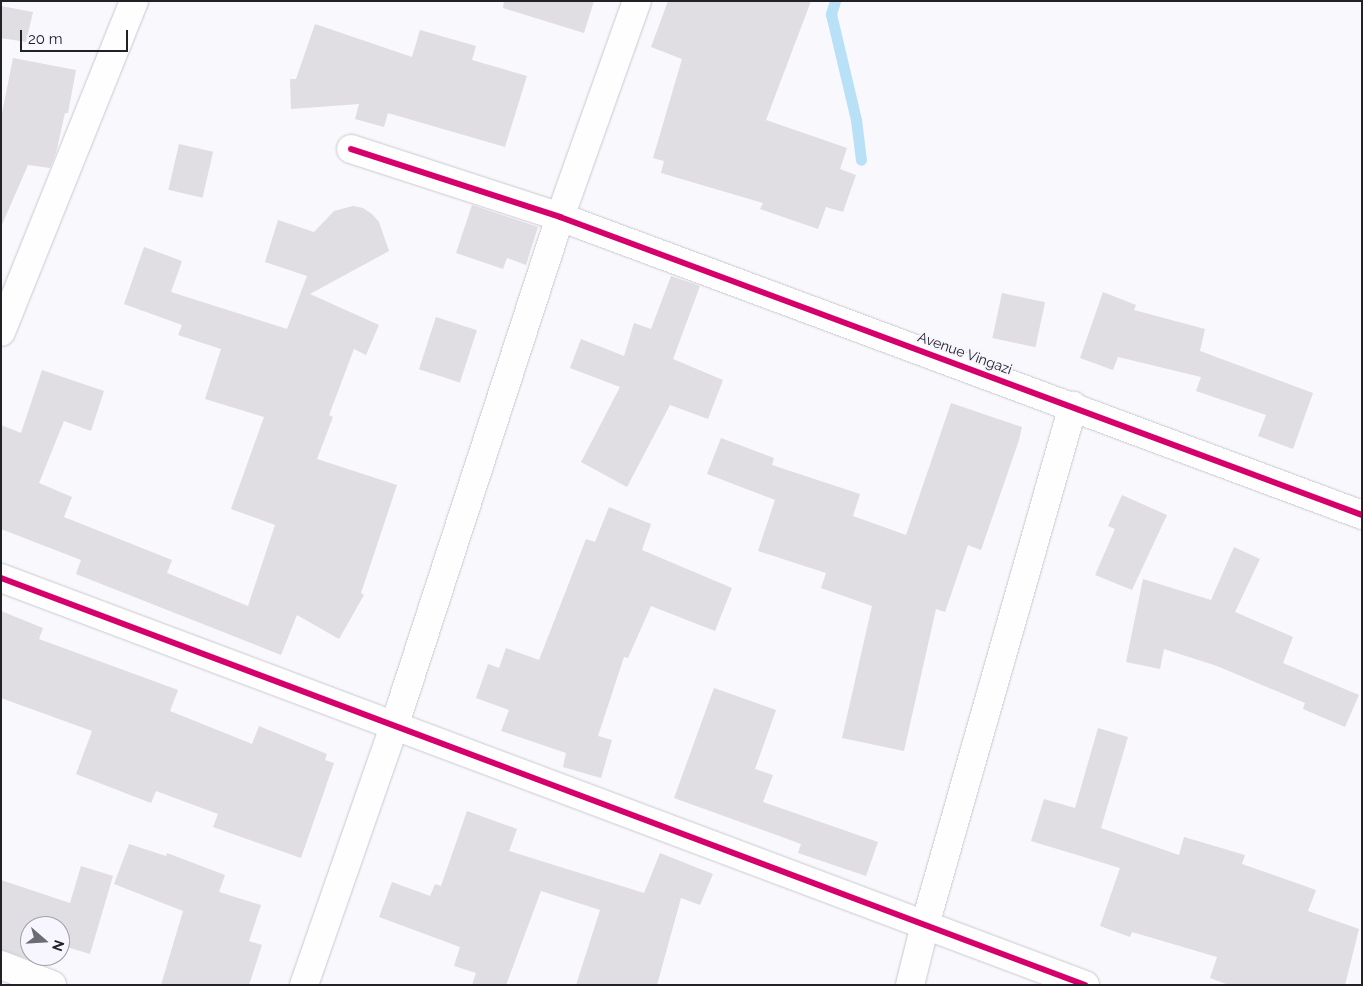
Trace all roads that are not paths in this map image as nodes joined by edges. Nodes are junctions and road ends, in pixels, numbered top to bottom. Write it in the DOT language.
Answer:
graph roads {
  1 [pos="134,1"];
  2 [pos="636,1"];
  3 [pos="351,149"];
  4 [pos="560,217"];
  5 [pos="1,332"];
  6 [pos="1073,406"];
  7 [pos="1362,515"];
  8 [pos="1,578"];
  9 [pos="395,724"];
  10 [pos="925,925"];
  11 [pos="1,965"];
  12 [pos="52,985"];
  13 [pos="304,985"];
  14 [pos="910,985"];
  15 [pos="1085,985"];
  1 -- 5 [label="street"];
  2 -- 4 [label="street"];
  3 -- 4 [label="street, Avenue Vingazi"];
  4 -- 6 [label="street, Avenue Vingazi"];
  4 -- 9 [label="street"];
  6 -- 7 [label="street, Avenue Vingazi"];
  6 -- 10 [label="street"];
  8 -- 9 [label="street"];
  9 -- 10 [label="street"];
  9 -- 13 [label="street"];
  10 -- 14 [label="street"];
  10 -- 15 [label="street"];
  11 -- 12 [label="street"];
}
